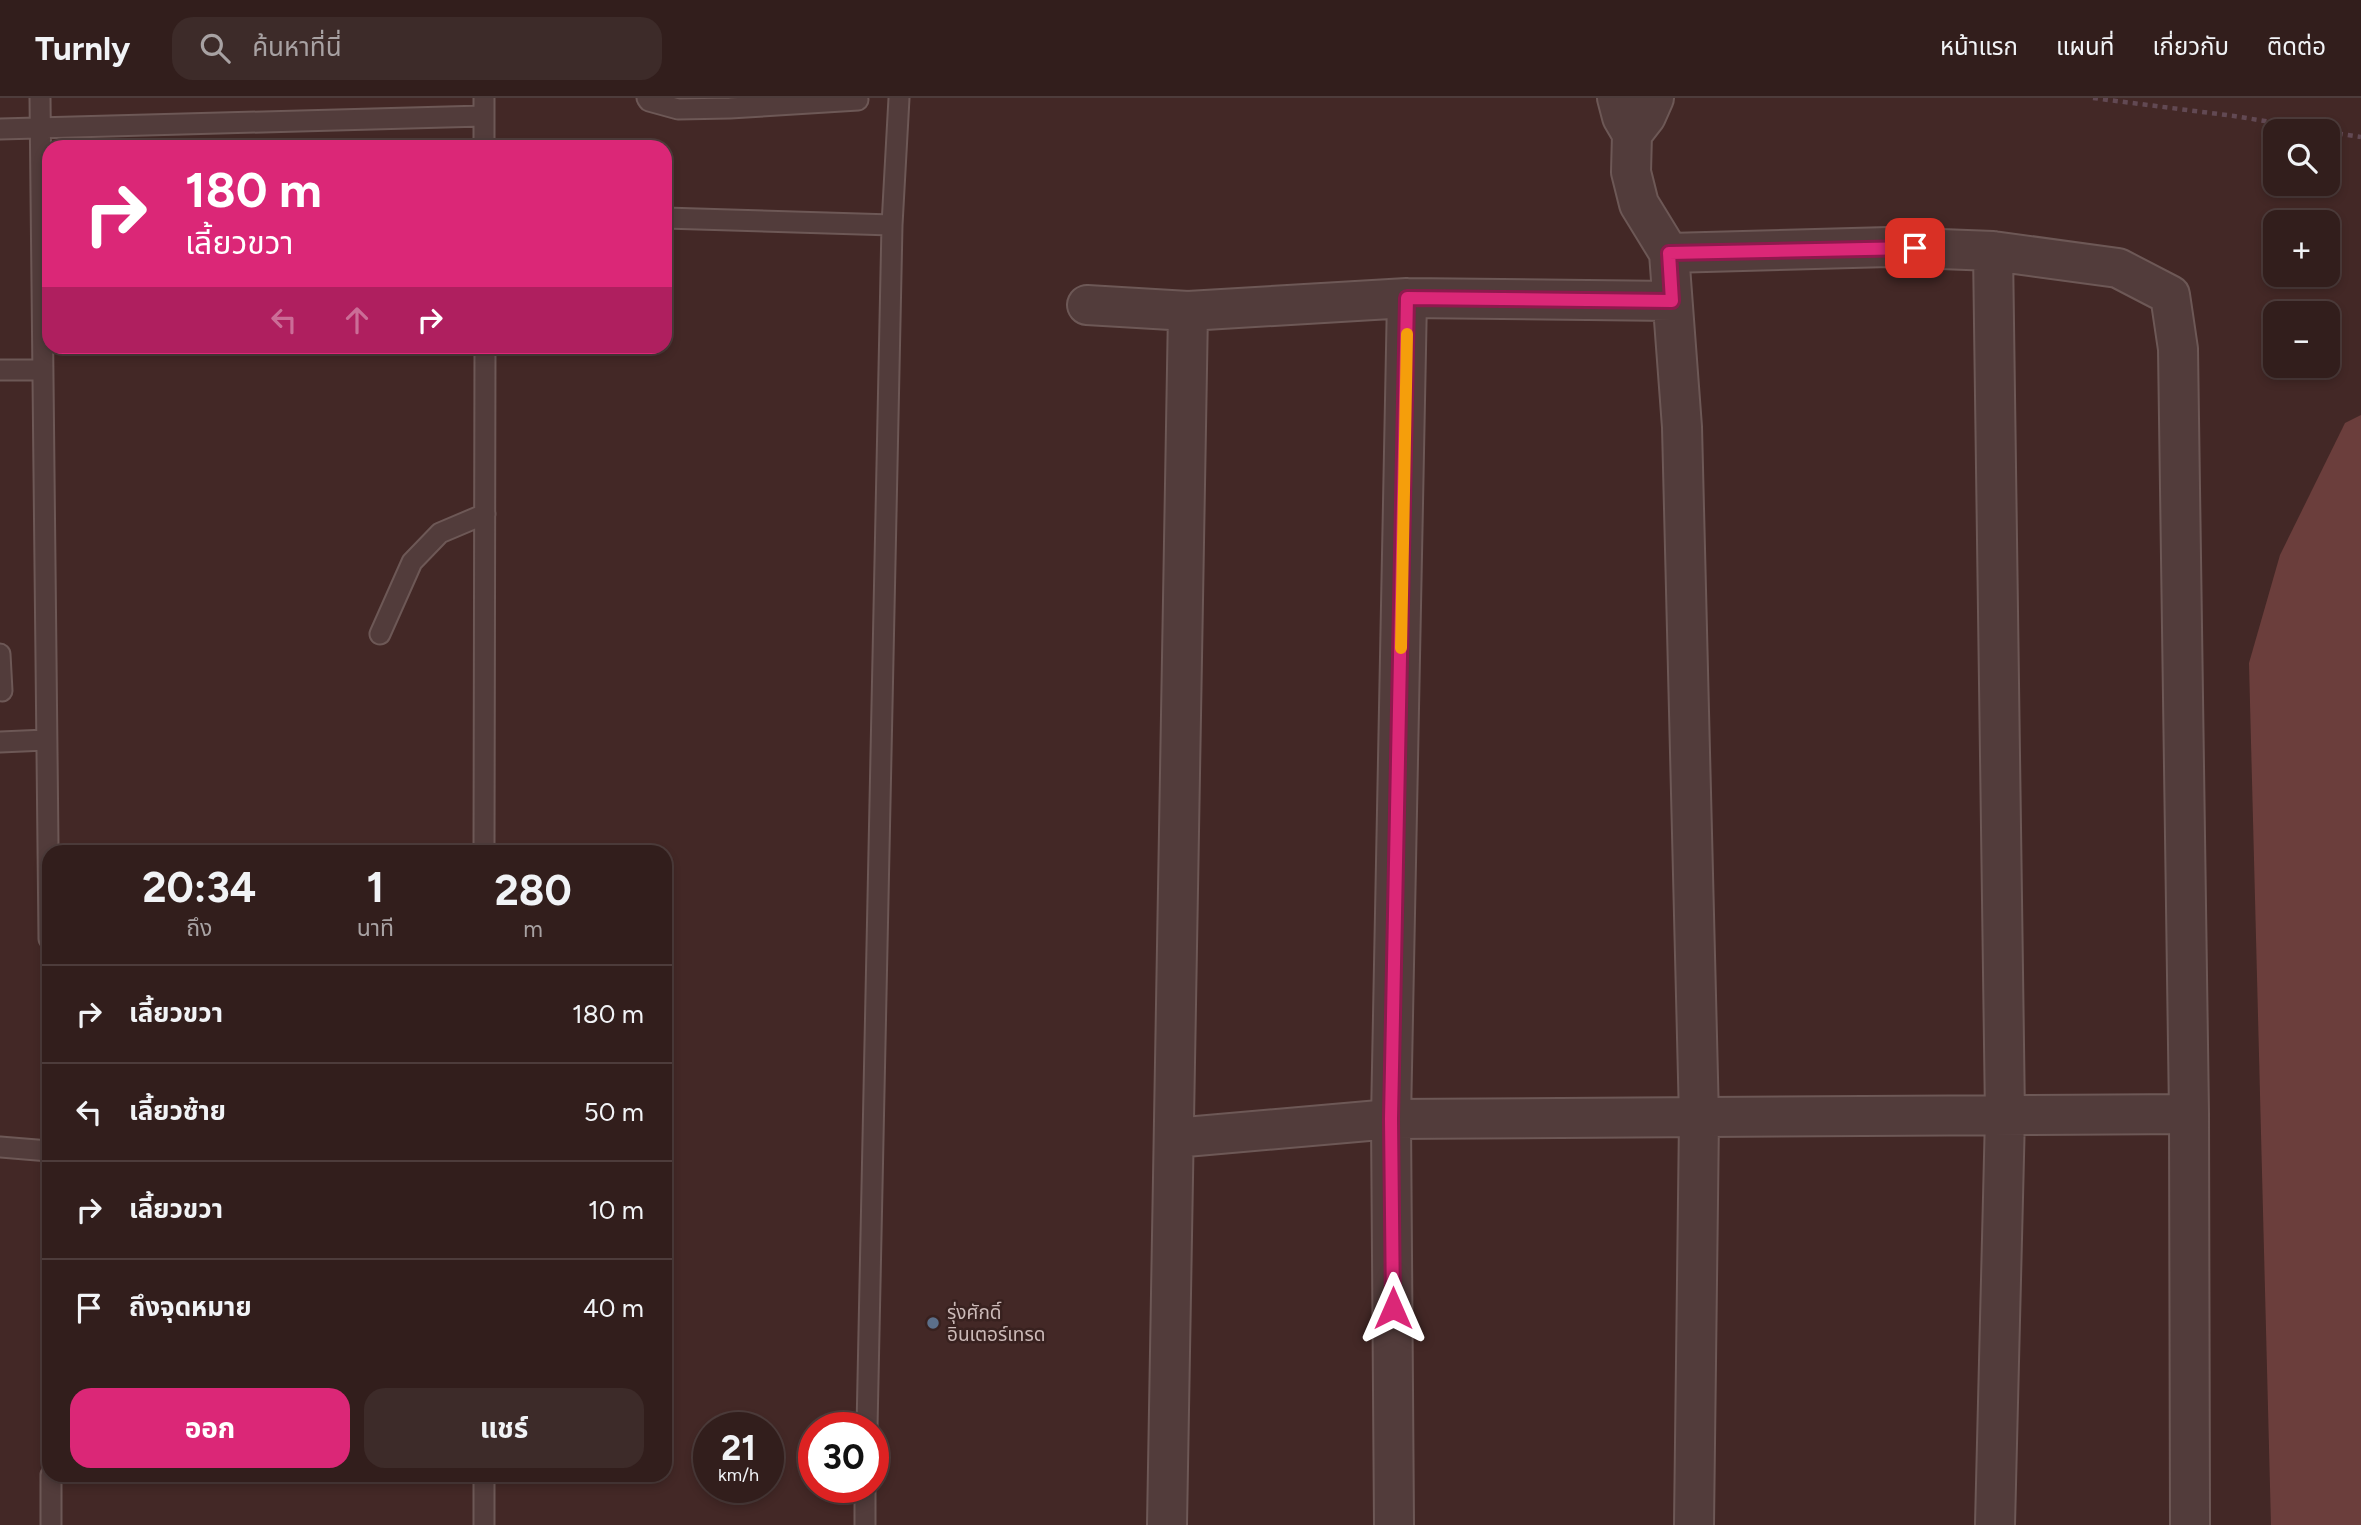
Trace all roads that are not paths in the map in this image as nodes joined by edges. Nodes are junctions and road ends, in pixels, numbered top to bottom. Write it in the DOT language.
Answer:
graph roads {
  1 [pos="40,98"];
  2 [pos="647,98"];
  3 [pos="899,98"];
  4 [pos="1617,98"];
  5 [pos="1654,98"];
  6 [pos="858,100"];
  7 [pos="484,107"];
  8 [pos="39,128"];
  9 [pos="0,129"];
  10 [pos="1632,134"];
  11 [pos="484,140"];
  12 [pos="672,218"];
  13 [pos="892,225"];
  14 [pos="1993,251"];
  15 [pos="1669,253"];
  16 [pos="1407,298"];
  17 [pos="1672,301"];
  18 [pos="1087,305"];
  19 [pos="1188,311"];
  20 [pos="485,354"];
  21 [pos="0,370"];
  22 [pos="42,370"];
  23 [pos="485,514"];
  24 [pos="380,634"];
  25 [pos="0,654"];
  26 [pos="2,691"];
  27 [pos="46,740"];
  28 [pos="0,742"];
  29 [pos="48,845"];
  30 [pos="484,845"];
  31 [pos="2189,1114"];
  32 [pos="2005,1116"];
  33 [pos="1699,1118"];
  34 [pos="1391,1119"];
  35 [pos="1174,1138"];
  36 [pos="0,1147"];
  37 [pos="42,1150"];
  38 [pos="867,1412"];
  39 [pos="51,1482"];
  40 [pos="484,1482"];
  41 [pos="865,1503"];
  42 [pos="51,1525"];
  43 [pos="484,1525"];
  44 [pos="864,1525"];
  45 [pos="1167,1525"];
  46 [pos="1394,1525"];
  47 [pos="1694,1525"];
  48 [pos="1995,1525"];
  49 [pos="2190,1525"];
  1 -- 8 [label="lane"];
  2 -- 6 [label="lane"];
  3 -- 13 [label="lane"];
  4 -- 10 [label="street"];
  5 -- 10 [label="street"];
  7 -- 8 [label="lane"];
  7 -- 11 [label="lane"];
  8 -- 9 [label="lane"];
  8 -- 22 [label="lane"];
  10 -- 15 [label="street"];
  12 -- 13 [label="lane"];
  13 -- 38 [label="lane"];
  14 -- 15 [label="street"];
  14 -- 31 [label="street"];
  14 -- 32 [label="street"];
  15 -- 17 [label="street"];
  16 -- 17 [label="street"];
  16 -- 19 [label="street"];
  16 -- 34 [label="street"];
  17 -- 33 [label="street"];
  18 -- 19 [label="street"];
  19 -- 35 [label="street"];
  20 -- 23 [label="lane"];
  21 -- 22 [label="lane"];
  22 -- 27 [label="lane"];
  23 -- 24 [label="lane"];
  23 -- 30 [label="lane"];
  25 -- 26 [label="lane"];
  27 -- 28 [label="lane"];
  27 -- 29 [label="lane"];
  31 -- 32 [label="street"];
  31 -- 49 [label="street"];
  32 -- 33 [label="street"];
  32 -- 48 [label="street"];
  33 -- 34 [label="street"];
  33 -- 47 [label="street"];
  34 -- 35 [label="street"];
  34 -- 46 [label="street"];
  35 -- 45 [label="street"];
  36 -- 37 [label="lane"];
  39 -- 42 [label="lane"];
  40 -- 43 [label="lane"];
  41 -- 44 [label="lane"];
}
